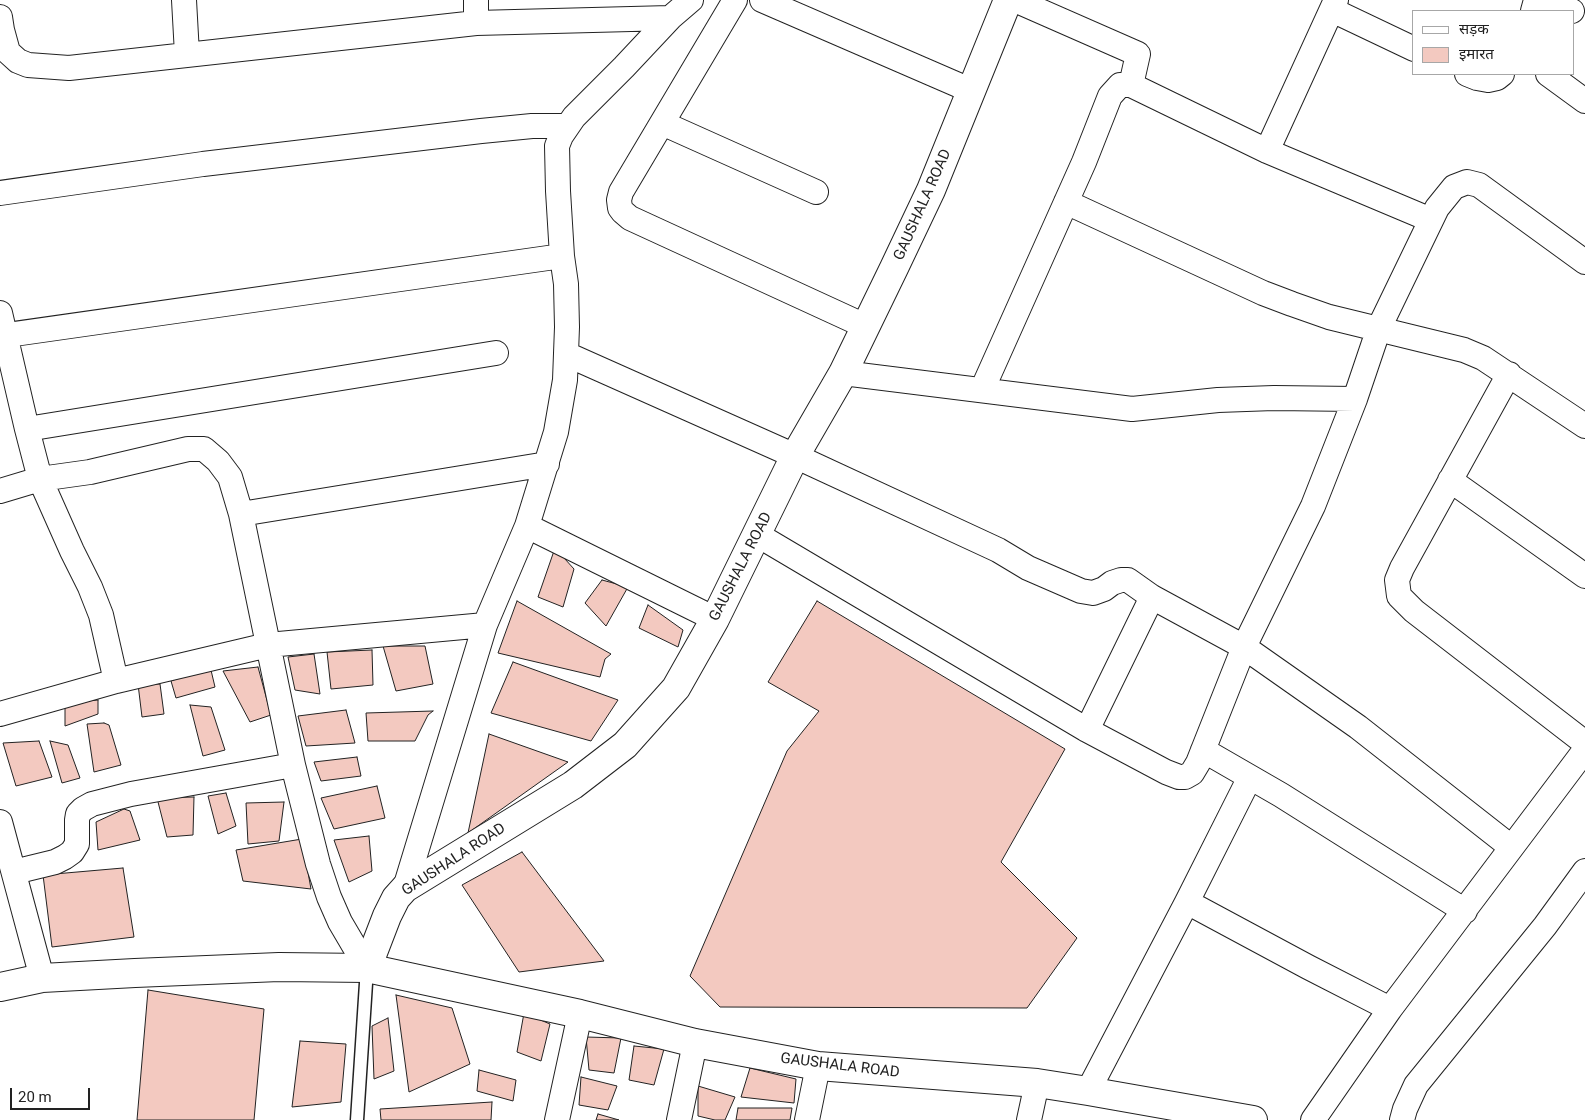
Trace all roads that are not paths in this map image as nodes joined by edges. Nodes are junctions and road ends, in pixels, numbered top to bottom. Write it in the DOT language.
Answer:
graph roads {
  1 [pos="184,0"];
  2 [pos="691,0"];
  3 [pos="735,0"];
  4 [pos="762,0"];
  5 [pos="1008,0"];
  6 [pos="1015,0"];
  7 [pos="1550,0"];
  8 [pos="1334,5"];
  9 [pos="1569,10"];
  10 [pos="476,12"];
  11 [pos="0,17"];
  12 [pos="670,18"];
  13 [pos="1412,48"];
  14 [pos="188,54"];
  15 [pos="1470,75"];
  16 [pos="1501,75"];
  17 [pos="1549,75"];
  18 [pos="1131,85"];
  19 [pos="972,91"];
  20 [pos="1585,101"];
  21 [pos="662,123"];
  22 [pos="566,126"];
  23 [pos="1267,151"];
  24 [pos="816,192"];
  25 [pos="0,193"];
  26 [pos="1066,202"];
  27 [pos="1431,220"];
  28 [pos="562,256"];
  29 [pos="1585,262"];
  30 [pos="866,326"];
  31 [pos="2,328"];
  32 [pos="1379,328"];
  33 [pos="496,353"];
  34 [pos="566,354"];
  35 [pos="843,373"];
  36 [pos="1509,374"];
  37 [pos="982,390"];
  38 [pos="1355,399"];
  39 [pos="1585,426"];
  40 [pos="27,429"];
  41 [pos="795,456"];
  42 [pos="547,464"];
  43 [pos="40,479"];
  44 [pos="1450,480"];
  45 [pos="0,490"];
  46 [pos="241,514"];
  47 [pos="527,526"];
  48 [pos="756,534"];
  49 [pos="1585,576"];
  50 [pos="1152,597"];
  51 [pos="715,619"];
  52 [pos="485,625"];
  53 [pos="268,646"];
  54 [pos="1244,647"];
  55 [pos="116,681"];
  56 [pos="0,714"];
  57 [pos="1087,730"];
  58 [pos="1585,743"];
  59 [pos="1203,750"];
  60 [pos="1585,750"];
  61 [pos="293,765"];
  62 [pos="1250,777"];
  63 [pos="0,822"];
  64 [pos="1511,847"];
  65 [pos="1585,871"];
  66 [pos="14,872"];
  67 [pos="405,888"];
  68 [pos="1187,902"];
  69 [pos="1465,911"];
  70 [pos="366,968"];
  71 [pos="42,978"];
  72 [pos="0,986"];
  73 [pos="1390,1009"];
  74 [pos="580,1014"];
  75 [pos="695,1043"];
  76 [pos="818,1066"];
  77 [pos="1037,1083"];
  78 [pos="1088,1090"];
  79 [pos="357,1120"];
  80 [pos="557,1120"];
  81 [pos="680,1120"];
  82 [pos="807,1120"];
  83 [pos="1029,1120"];
  84 [pos="1253,1120"];
  85 [pos="1313,1120"];
  86 [pos="1402,1120"];
  1 -- 14 [label="street"];
  2 -- 12 [label="street"];
  3 -- 21 [label="street"];
  4 -- 19 [label="street"];
  5 -- 19 [label="street, GAUSHALA ROAD"];
  6 -- 18 [label="street"];
  7 -- 9 [label="street"];
  8 -- 13 [label="street"];
  8 -- 23 [label="street"];
  10 -- 12 [label="street"];
  10 -- 14 [label="street"];
  11 -- 14 [label="street"];
  12 -- 22 [label="street"];
  15 -- 16 [label="street"];
  17 -- 20 [label="street"];
  18 -- 23 [label="street"];
  18 -- 26 [label="street"];
  19 -- 30 [label="street, GAUSHALA ROAD"];
  21 -- 24 [label="street"];
  21 -- 30 [label="street"];
  22 -- 25 [label="street"];
  22 -- 28 [label="street"];
  23 -- 27 [label="street"];
  26 -- 32 [label="street"];
  26 -- 37 [label="street"];
  27 -- 29 [label="street"];
  27 -- 32 [label="street"];
  28 -- 31 [label="street"];
  28 -- 34 [label="street"];
  30 -- 35 [label="street, GAUSHALA ROAD"];
  31 -- 40 [label="street"];
  32 -- 36 [label="street"];
  32 -- 38 [label="street"];
  33 -- 40 [label="street"];
  34 -- 41 [label="street"];
  34 -- 42 [label="street"];
  35 -- 37 [label="street"];
  35 -- 41 [label="street, GAUSHALA ROAD"];
  36 -- 39 [label="street"];
  36 -- 44 [label="street"];
  37 -- 38 [label="street"];
  38 -- 54 [label="street"];
  40 -- 43 [label="street"];
  41 -- 48 [label="street, GAUSHALA ROAD"];
  41 -- 50 [label="street"];
  42 -- 46 [label="street"];
  42 -- 47 [label="street"];
  43 -- 45 [label="street"];
  43 -- 46 [label="street"];
  43 -- 55 [label="street"];
  44 -- 49 [label="street"];
  44 -- 58 [label="street"];
  46 -- 53 [label="street"];
  47 -- 51 [label="street"];
  47 -- 52 [label="street"];
  48 -- 51 [label="street, GAUSHALA ROAD"];
  48 -- 57 [label="street"];
  50 -- 54 [label="street"];
  50 -- 57 [label="street"];
  51 -- 67 [label="street, GAUSHALA ROAD"];
  52 -- 53 [label="street"];
  52 -- 67 [label="street"];
  53 -- 55 [label="street"];
  53 -- 61 [label="street"];
  54 -- 59 [label="street"];
  54 -- 64 [label="street"];
  55 -- 56 [label="street"];
  57 -- 59 [label="street"];
  59 -- 62 [label="street"];
  60 -- 64 [label="street"];
  61 -- 66 [label="street"];
  61 -- 70 [label="street"];
  62 -- 68 [label="street"];
  62 -- 69 [label="street"];
  63 -- 66 [label="street"];
  64 -- 69 [label="street"];
  65 -- 86 [label="street"];
  66 -- 71 [label="street"];
  67 -- 70 [label="street, GAUSHALA ROAD"];
  68 -- 73 [label="street"];
  68 -- 78 [label="street"];
  69 -- 73 [label="street"];
  70 -- 71 [label="street"];
  70 -- 74 [label="street, GAUSHALA ROAD"];
  70 -- 79 [label="lane"];
  71 -- 72 [label="street"];
  73 -- 85 [label="street"];
  74 -- 75 [label="street, GAUSHALA ROAD"];
  74 -- 80 [label="street"];
  75 -- 76 [label="street, GAUSHALA ROAD"];
  75 -- 81 [label="street"];
  76 -- 77 [label="street, GAUSHALA ROAD"];
  76 -- 82 [label="street"];
  77 -- 78 [label="street, GAUSHALA ROAD"];
  77 -- 83 [label="street"];
  78 -- 84 [label="street, GAUSHALA ROAD"];
}
